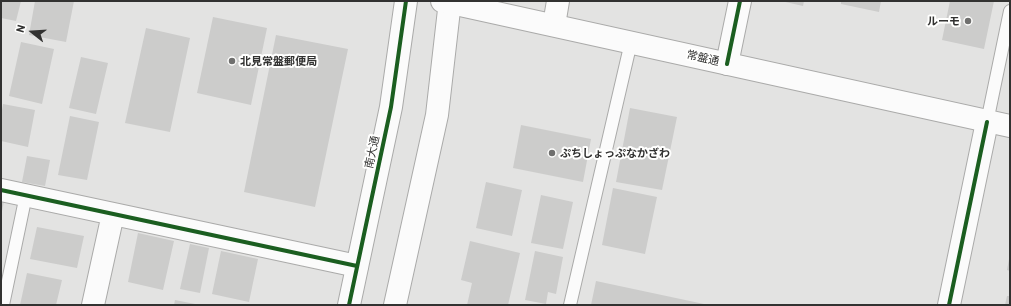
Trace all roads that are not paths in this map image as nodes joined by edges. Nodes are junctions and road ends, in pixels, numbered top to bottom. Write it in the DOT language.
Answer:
graph roads {
  1 [pos="406,1"];
  2 [pos="558,1"];
  3 [pos="740,1"];
  4 [pos="448,2"];
  5 [pos="1010,11"];
  6 [pos="554,25"];
  7 [pos="631,42"];
  8 [pos="726,64"];
  9 [pos="987,122"];
  10 [pos="1010,126"];
  11 [pos="1,190"];
  12 [pos="26,195"];
  13 [pos="113,214"];
  14 [pos="357,266"];
  15 [pos="3,305"];
  16 [pos="94,305"];
  17 [pos="349,305"];
  18 [pos="396,305"];
  19 [pos="570,305"];
  20 [pos="948,305"];
  1 -- 14 [label="street, 南大通"];
  2 -- 6 [label="street"];
  3 -- 8 [label="street"];
  4 -- 6 [label="street, 常盤通"];
  4 -- 18 [label="street"];
  5 -- 9 [label="lane"];
  6 -- 7 [label="street, 常盤通"];
  7 -- 8 [label="street, 常盤通"];
  7 -- 19 [label="lane"];
  8 -- 9 [label="street, 常盤通"];
  9 -- 10 [label="street, 常盤通"];
  9 -- 20 [label="street"];
  11 -- 12 [label="street"];
  12 -- 13 [label="street"];
  12 -- 15 [label="lane"];
  13 -- 14 [label="street"];
  13 -- 16 [label="street"];
  14 -- 17 [label="street, 南大通"];
}
